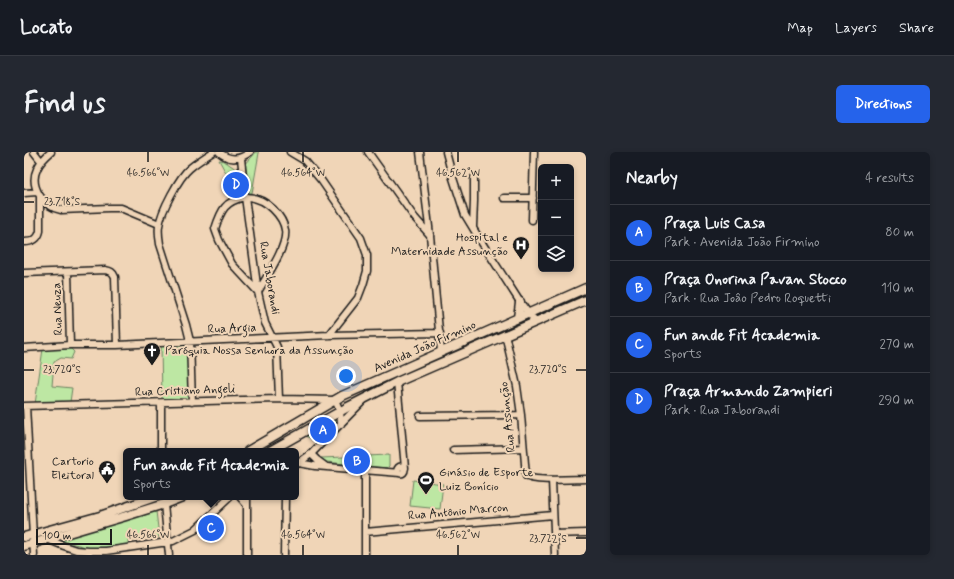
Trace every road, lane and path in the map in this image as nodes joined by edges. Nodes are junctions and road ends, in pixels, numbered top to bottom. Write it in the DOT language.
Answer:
graph roads {
  1 [pos="34,152"];
  2 [pos="51,152"];
  3 [pos="213,152"];
  4 [pos="219,152"];
  5 [pos="250,152"];
  6 [pos="290,152"];
  7 [pos="368,152"];
  8 [pos="420,152"];
  9 [pos="446,152"];
  10 [pos="534,152"];
  11 [pos="242,158"];
  12 [pos="41,161"];
  13 [pos="474,178"];
  14 [pos="24,193"];
  15 [pos="39,194"];
  16 [pos="245,197"];
  17 [pos="504,198"];
  18 [pos="533,198"];
  19 [pos="50,206"];
  20 [pos="532,220"];
  21 [pos="40,221"];
  22 [pos="159,224"];
  23 [pos="472,227"];
  24 [pos="430,235"];
  25 [pos="24,242"];
  26 [pos="68,272"];
  27 [pos="24,273"];
  28 [pos="586,288"];
  29 [pos="586,291"];
  30 [pos="258,292"];
  31 [pos="586,300"];
  32 [pos="520,302"];
  33 [pos="528,314"];
  34 [pos="518,318"];
  35 [pos="535,322"];
  36 [pos="440,333"];
  37 [pos="505,334"];
  38 [pos="329,335"];
  39 [pos="273,338"];
  40 [pos="190,341"];
  41 [pos="70,345"];
  42 [pos="117,345"];
  43 [pos="24,348"];
  44 [pos="441,352"];
  45 [pos="397,382"];
  46 [pos="367,397"];
  47 [pos="279,399"];
  48 [pos="335,400"];
  49 [pos="192,402"];
  50 [pos="161,403"];
  51 [pos="25,406"];
  52 [pos="340,411"];
  53 [pos="521,415"];
  54 [pos="420,416"];
  55 [pos="340,424"];
  56 [pos="161,448"];
  57 [pos="253,448"];
  58 [pos="275,448"];
  59 [pos="523,448"];
  60 [pos="453,450"];
  61 [pos="311,454"];
  62 [pos="299,462"];
  63 [pos="299,463"];
  64 [pos="327,466"];
  65 [pos="365,470"];
  66 [pos="586,479"];
  67 [pos="552,480"];
  68 [pos="146,500"];
  69 [pos="174,500"];
  70 [pos="227,500"];
  71 [pos="246,500"];
  72 [pos="285,500"];
  73 [pos="164,504"];
  74 [pos="553,515"];
  75 [pos="365,532"];
  76 [pos="586,533"];
  77 [pos="33,534"];
  78 [pos="554,534"];
  79 [pos="24,537"];
  80 [pos="47,539"];
  81 [pos="168,542"];
  82 [pos="33,543"];
  83 [pos="24,546"];
  84 [pos="34,555"];
  85 [pos="168,555"];
  86 [pos="247,555"];
  87 [pos="284,555"];
  88 [pos="365,555"];
  89 [pos="555,555"];
  1 -- 12 [label="street"];
  2 -- 12 [label="street"];
  3 -- 22 [label="street"];
  4 -- 11 [label="street"];
  5 -- 11 [label="street"];
  6 -- 38 [label="street"];
  7 -- 24 [label="street"];
  8 -- 24 [label="street"];
  9 -- 23 [label="street"];
  10 -- 18 [label="street"];
  11 -- 16 [label="street, Rua Jaborandi"];
  12 -- 15 [label="street"];
  13 -- 23 [label="street"];
  14 -- 15 [label="street"];
  15 -- 19 [label="street"];
  15 -- 21 [label="street"];
  16 -- 30 [label="street, Rua Jaborandi"];
  16 -- 30 [label="street"];
  16 -- 30 [label="street"];
  17 -- 18 [label="street"];
  18 -- 20 [label="street"];
  19 -- 21 [label="street"];
  19 -- 22 [label="street"];
  21 -- 25 [label="street"];
  22 -- 40 [label="street"];
  23 -- 32 [label="street"];
  24 -- 36 [label="street"];
  26 -- 27 [label="street"];
  26 -- 41 [label="street, Rua Neuza"];
  26 -- 42 [label="street"];
  28 -- 33 [label="main road, Avenida João Firmino"];
  29 -- 33 [label="street"];
  30 -- 39 [label="street, Rua Jaborandi"];
  31 -- 35 [label="main road, Avenida João Firmino"];
  32 -- 33 [label="street"];
  32 -- 34 [label="main road"];
  33 -- 34 [label="main road, Avenida João Firmino"];
  33 -- 35 [label="street"];
  34 -- 44 [label="main road, Avenida João Firmino"];
  35 -- 37 [label="main road, Avenida João Firmino"];
  36 -- 38 [label="street, Rua Argia"];
  36 -- 44 [label="street"];
  37 -- 45 [label="main road, Avenida João Firmino"];
  37 -- 53 [label="street, Rua Assunção"];
  38 -- 39 [label="street, Rua Argia"];
  39 -- 40 [label="street, Rua Argia"];
  39 -- 47 [label="street, Rua Jaborandi"];
  40 -- 42 [label="street, Rua Argia"];
  40 -- 49 [label="street"];
  41 -- 42 [label="street, Rua Argia"];
  41 -- 43 [label="street, Rua Argia"];
  44 -- 48 [label="main road, Avenida João Firmino"];
  45 -- 46 [label="main road, Avenida João Firmino"];
  45 -- 65 [label="street"];
  46 -- 52 [label="main road, Avenida João Firmino"];
  46 -- 55 [label="street"];
  47 -- 48 [label="street, Rua Cristiano Angeli"];
  47 -- 49 [label="street, Rua Cristiano Angeli"];
  48 -- 52 [label="street"];
  48 -- 57 [label="main road, Avenida João Firmino"];
  49 -- 50 [label="street, Rua Cristiano Angeli"];
  50 -- 51 [label="street, Rua Cristiano Angeli"];
  50 -- 56 [label="street"];
  51 -- 77 [label="street"];
  52 -- 55 [label="street"];
  52 -- 58 [label="main road, Avenida João Firmino"];
  53 -- 54 [label="street"];
  53 -- 59 [label="street, Rua Assunção"];
  55 -- 61 [label="street"];
  59 -- 60 [label="street"];
  59 -- 67 [label="street, Rua Assunção"];
  61 -- 62 [label="street"];
  61 -- 64 [label="street"];
  63 -- 64 [label="street"];
  64 -- 65 [label="street"];
  65 -- 75 [label="street"];
  66 -- 67 [label="street"];
  67 -- 74 [label="street"];
  68 -- 77 [label="main road"];
  69 -- 73 [label="main road"];
  70 -- 81 [label="street"];
  71 -- 86 [label="street"];
  72 -- 87 [label="street"];
  73 -- 80 [label="main road"];
  73 -- 81 [label="street"];
  74 -- 75 [label="street, Rua Antônio Marcon"];
  74 -- 78 [label="street"];
  75 -- 88 [label="street"];
  76 -- 78 [label="street"];
  77 -- 79 [label="main road"];
  77 -- 82 [label="street"];
  78 -- 89 [label="street"];
  80 -- 81 [label="street"];
  80 -- 82 [label="main road"];
  81 -- 85 [label="street"];
  82 -- 83 [label="main road"];
  82 -- 84 [label="street"];
}
